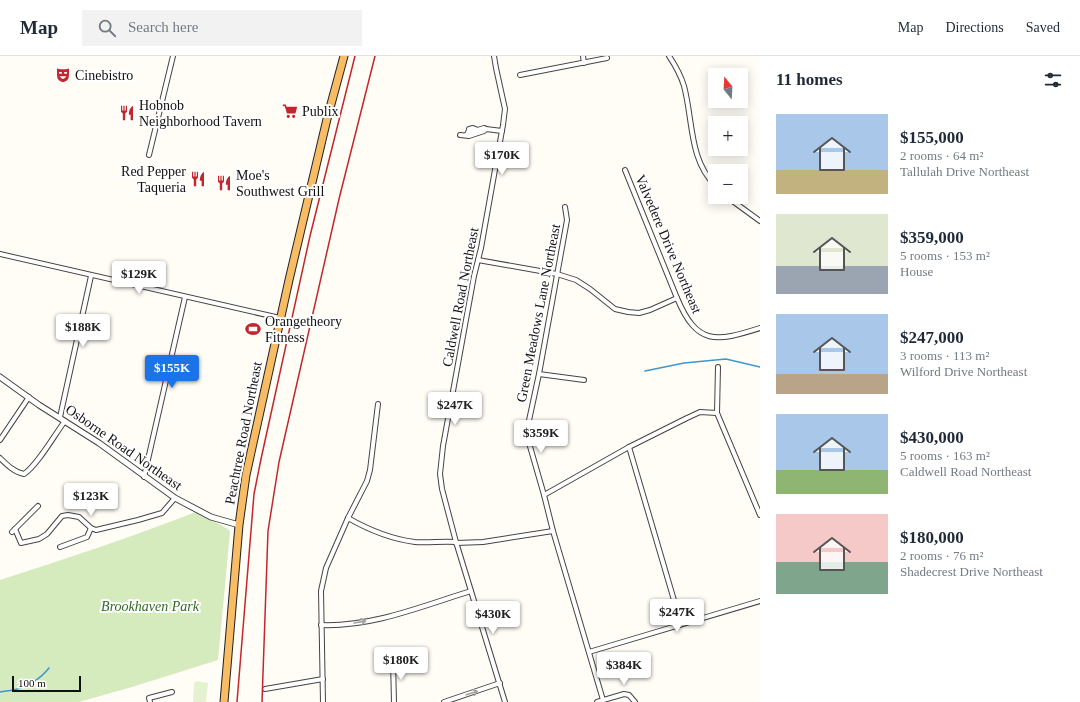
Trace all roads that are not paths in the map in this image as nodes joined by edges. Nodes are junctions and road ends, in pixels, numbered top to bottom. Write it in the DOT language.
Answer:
graph roads {
  1 [pos="174,56"];
  2 [pos="344,56"];
  3 [pos="494,56"];
  4 [pos="583,56"];
  5 [pos="669,56"];
  6 [pos="607,58"];
  7 [pos="584,63"];
  8 [pos="520,75"];
  9 [pos="502,131"];
  10 [pos="460,135"];
  11 [pos="150,155"];
  12 [pos="625,170"];
  13 [pos="708,175"];
  14 [pos="737,204"];
  15 [pos="565,207"];
  16 [pos="760,221"];
  17 [pos="0,254"];
  18 [pos="478,260"];
  19 [pos="558,274"];
  20 [pos="91,276"];
  21 [pos="185,297"];
  22 [pos="676,298"];
  23 [pos="280,318"];
  24 [pos="760,328"];
  25 [pos="718,367"];
  26 [pos="539,374"];
  27 [pos="0,377"];
  28 [pos="584,380"];
  29 [pos="29,397"];
  30 [pos="378,404"];
  31 [pos="718,413"];
  32 [pos="60,417"];
  33 [pos="65,421"];
  34 [pos="0,440"];
  35 [pos="629,447"];
  36 [pos="0,458"];
  37 [pos="144,477"];
  38 [pos="544,495"];
  39 [pos="175,498"];
  40 [pos="38,506"];
  41 [pos="760,515"];
  42 [pos="348,518"];
  43 [pos="240,525"];
  44 [pos="91,528"];
  45 [pos="553,532"];
  46 [pos="456,542"];
  47 [pos="60,547"];
  48 [pos="471,591"];
  49 [pos="760,601"];
  50 [pos="680,624"];
  51 [pos="321,625"];
  52 [pos="589,652"];
  53 [pos="392,660"];
  54 [pos="323,679"];
  55 [pos="500,684"];
  56 [pos="265,689"];
  57 [pos="172,692"];
  58 [pos="603,700"];
  59 [pos="150,702"];
  60 [pos="224,702"];
  61 [pos="324,702"];
  62 [pos="394,702"];
  63 [pos="444,702"];
  64 [pos="505,702"];
  65 [pos="597,702"];
  66 [pos="635,702"];
  1 -- 11 [label="street"];
  2 -- 23 [label="highway, Peachtree Road Northeast"];
  3 -- 9 [label="street, Caldwell Road Northeast"];
  4 -- 7 [label="street"];
  5 -- 13 [label="street"];
  6 -- 7 [label="street"];
  7 -- 8 [label="street"];
  9 -- 10 [label="street"];
  9 -- 18 [label="street, Caldwell Road Northeast"];
  12 -- 22 [label="street, Valvedere Drive Northeast"];
  14 -- 16 [label="street"];
  15 -- 19 [label="street, Green Meadows Lane Northeast"];
  17 -- 20 [label="street"];
  18 -- 19 [label="street"];
  18 -- 46 [label="street, Caldwell Road Northeast"];
  19 -- 22 [label="street"];
  19 -- 26 [label="street, Green Meadows Lane Northeast"];
  20 -- 21 [label="street"];
  20 -- 32 [label="street"];
  21 -- 23 [label="street"];
  21 -- 37 [label="street"];
  22 -- 24 [label="street, Valvedere Drive Northeast"];
  23 -- 43 [label="highway, Peachtree Road Northeast"];
  25 -- 31 [label="street"];
  26 -- 28 [label="street"];
  26 -- 38 [label="street, Green Meadows Lane Northeast"];
  27 -- 29 [label="street, Osborne Road Northeast"];
  29 -- 32 [label="street, Osborne Road Northeast"];
  29 -- 34 [label="street"];
  30 -- 42 [label="street"];
  31 -- 35 [label="street"];
  31 -- 41 [label="street"];
  32 -- 33 [label="street, Osborne Road Northeast"];
  33 -- 36 [label="street"];
  33 -- 37 [label="street, Osborne Road Northeast"];
  35 -- 38 [label="street"];
  35 -- 50 [label="street"];
  37 -- 39 [label="street, Osborne Road Northeast"];
  38 -- 45 [label="street, Green Meadows Lane Northeast"];
  39 -- 43 [label="street, Osborne Road Northeast"];
  39 -- 44 [label="street"];
  40 -- 44 [label="street"];
  42 -- 46 [label="street"];
  42 -- 51 [label="street"];
  43 -- 60 [label="highway, Peachtree Road Northeast"];
  44 -- 47 [label="street"];
  45 -- 46 [label="street"];
  45 -- 52 [label="street, Green Meadows Lane Northeast"];
  46 -- 48 [label="street, Caldwell Road Northeast"];
  51 -- 48 [label="street, one-way"];
  48 -- 55 [label="street, Caldwell Road Northeast"];
  49 -- 50 [label="street"];
  50 -- 52 [label="street"];
  51 -- 54 [label="street"];
  52 -- 58 [label="street, Green Meadows Lane Northeast"];
  53 -- 62 [label="street"];
  54 -- 56 [label="street"];
  54 -- 61 [label="street"];
  63 -- 55 [label="street, one-way"];
  55 -- 64 [label="street, Caldwell Road Northeast"];
  57 -- 59 [label="street"];
  58 -- 65 [label="street"];
  58 -- 66 [label="street"];
}
